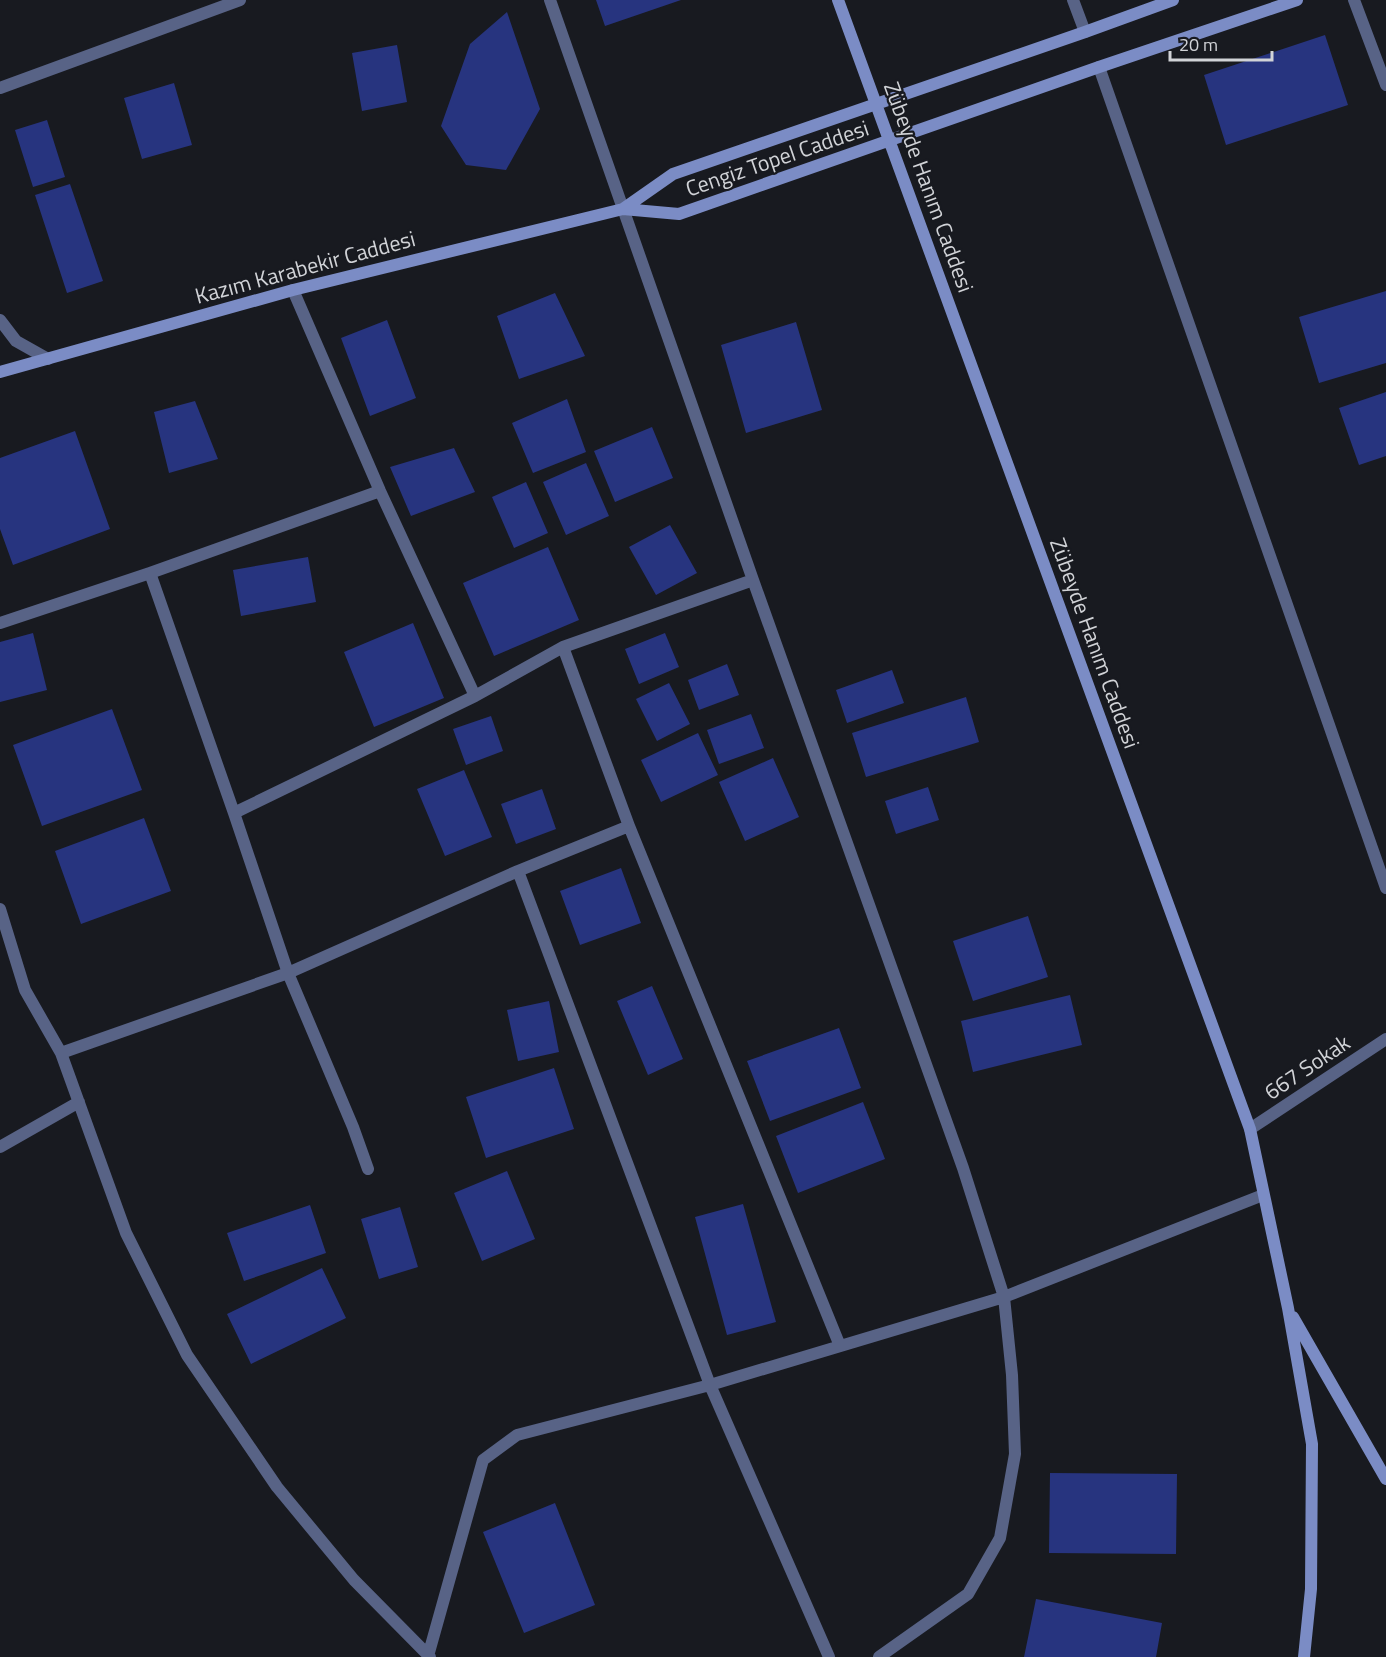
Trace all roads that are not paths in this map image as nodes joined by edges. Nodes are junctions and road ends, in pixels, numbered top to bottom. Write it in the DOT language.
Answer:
graph roads {
  1 [pos="240,0"];
  2 [pos="550,0"];
  3 [pos="838,0"];
  4 [pos="1072,0"];
  5 [pos="1173,0"];
  6 [pos="1297,0"];
  7 [pos="1354,0"];
  8 [pos="1085,32"];
  9 [pos="1099,67"];
  10 [pos="1386,85"];
  11 [pos="0,88"];
  12 [pos="876,104"];
  13 [pos="890,141"];
  14 [pos="623,209"];
  15 [pos="293,290"];
  16 [pos="0,320"];
  17 [pos="48,359"];
  18 [pos="0,372"];
  19 [pos="380,491"];
  20 [pos="150,573"];
  21 [pos="753,580"];
  22 [pos="0,623"];
  23 [pos="563,647"];
  24 [pos="475,696"];
  25 [pos="234,813"];
  26 [pos="629,826"];
  27 [pos="518,871"];
  28 [pos="1386,888"];
  29 [pos="0,909"];
  30 [pos="288,973"];
  31 [pos="1386,1039"];
  32 [pos="61,1053"];
  33 [pos="79,1102"];
  34 [pos="1250,1129"];
  35 [pos="0,1147"];
  36 [pos="368,1169"];
  37 [pos="1263,1196"];
  38 [pos="1004,1297"];
  39 [pos="1288,1308"];
  40 [pos="840,1346"];
  41 [pos="710,1385"];
  42 [pos="1386,1479"];
  43 [pos="429,1656"];
  44 [pos="829,1657"];
  45 [pos="879,1657"];
  46 [pos="1304,1657"];
  1 -- 11 [label="street"];
  2 -- 14 [label="street"];
  3 -- 12 [label="street, Zübeyde Hanım Caddesi"];
  4 -- 8 [label="street"];
  5 -- 8 [label="street, Cengiz Topel Caddesi"];
  6 -- 9 [label="street, Cengiz Topel Caddesi"];
  7 -- 10 [label="street"];
  8 -- 12 [label="street, Cengiz Topel Caddesi"];
  9 -- 13 [label="street, Cengiz Topel Caddesi"];
  9 -- 28 [label="street"];
  12 -- 13 [label="street, Zübeyde Hanım Caddesi"];
  12 -- 14 [label="street, Cengiz Topel Caddesi"];
  13 -- 14 [label="street, Cengiz Topel Caddesi"];
  13 -- 34 [label="street, Zübeyde Hanım Caddesi"];
  14 -- 15 [label="street, Kazım Karabekir Caddesi"];
  14 -- 21 [label="street"];
  15 -- 17 [label="street, Kazım Karabekir Caddesi"];
  15 -- 19 [label="street"];
  16 -- 17 [label="street"];
  17 -- 18 [label="street, Kazım Karabekir Caddesi"];
  19 -- 20 [label="street"];
  19 -- 24 [label="street"];
  20 -- 22 [label="street"];
  20 -- 25 [label="street"];
  21 -- 23 [label="street"];
  21 -- 38 [label="street"];
  23 -- 24 [label="street"];
  23 -- 26 [label="street"];
  24 -- 25 [label="street"];
  25 -- 30 [label="street"];
  26 -- 27 [label="street"];
  26 -- 40 [label="street"];
  27 -- 30 [label="street"];
  27 -- 41 [label="street"];
  29 -- 32 [label="street"];
  30 -- 32 [label="street"];
  30 -- 36 [label="street"];
  31 -- 34 [label="street, 667 Sokak"];
  32 -- 33 [label="street"];
  33 -- 35 [label="street"];
  33 -- 43 [label="street"];
  34 -- 37 [label="street, Zübeyde Hanım Caddesi"];
  37 -- 38 [label="street"];
  37 -- 39 [label="street, Zübeyde Hanım Caddesi"];
  38 -- 40 [label="street"];
  38 -- 45 [label="street"];
  39 -- 42 [label="street, Zübeyde Hanım Caddesi"];
  39 -- 46 [label="street, Zübeyde Hanım Caddesi"];
  40 -- 41 [label="street"];
  41 -- 43 [label="street"];
  41 -- 44 [label="street"];
}
